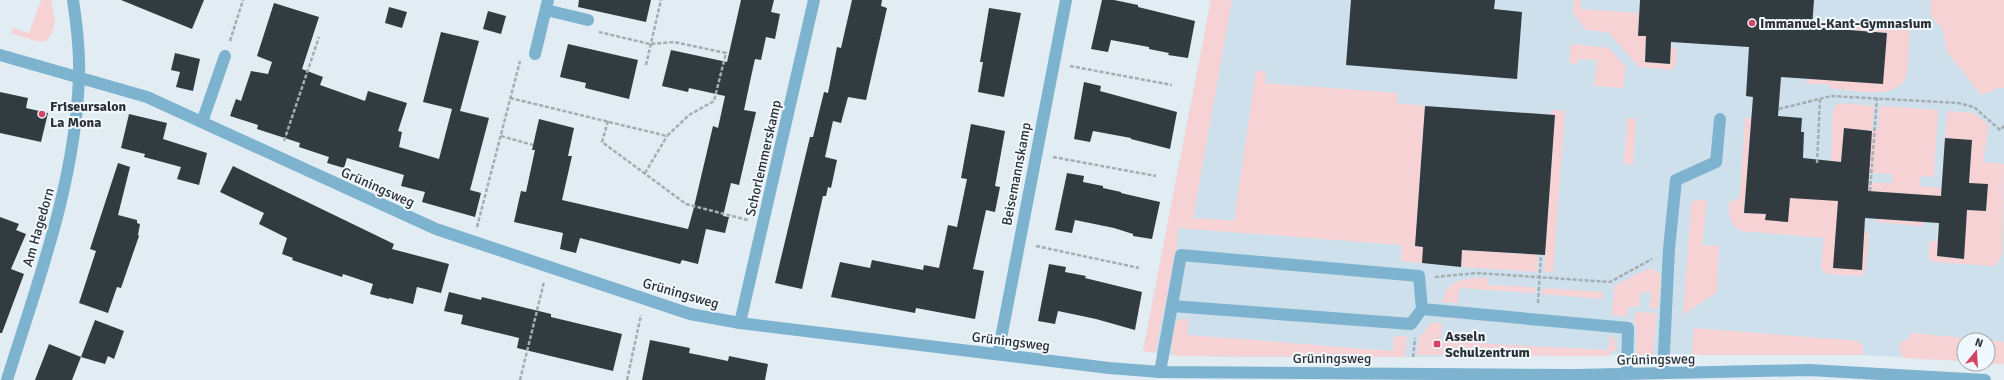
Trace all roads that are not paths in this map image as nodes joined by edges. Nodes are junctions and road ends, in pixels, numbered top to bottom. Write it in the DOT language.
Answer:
graph roads {
  1 [pos="73,0"];
  2 [pos="814,0"];
  3 [pos="1066,0"];
  4 [pos="547,5"];
  5 [pos="590,25"];
  6 [pos="535,54"];
  7 [pos="0,55"];
  8 [pos="225,56"];
  9 [pos="79,78"];
  10 [pos="1720,119"];
  11 [pos="202,122"];
  12 [pos="1172,306"];
  13 [pos="1422,309"];
  14 [pos="740,323"];
  15 [pos="998,354"];
  16 [pos="1160,372"];
  17 [pos="1628,374"];
  18 [pos="1663,374"];
  19 [pos="1887,377"];
  20 [pos="1575,378"];
  21 [pos="1930,378"];
  22 [pos="7,380"];
  23 [pos="1985,380"];
  1 -- 9 [label="street, Am Hagedorn"];
  2 -- 14 [label="street, Schorlemmerskamp"];
  3 -- 15 [label="street, Beisemannskamp"];
  4 -- 5 [label="street"];
  4 -- 6 [label="street"];
  7 -- 9 [label="street"];
  8 -- 11 [label="street"];
  9 -- 11 [label="street, Grüningsweg"];
  9 -- 22 [label="street, Am Hagedorn"];
  10 -- 18 [label="street"];
  11 -- 14 [label="street, Grüningsweg"];
  12 -- 13 [label="street"];
  12 -- 13 [label="street"];
  12 -- 16 [label="street"];
  13 -- 17 [label="street"];
  14 -- 15 [label="street, Grüningsweg"];
  15 -- 16 [label="street, Grüningsweg"];
  16 -- 20 [label="street, Grüningsweg"];
  17 -- 18 [label="street, Grüningsweg"];
  17 -- 20 [label="street, Grüningsweg"];
  18 -- 19 [label="street, Grüningsweg"];
  19 -- 21 [label="street, Grüningsweg"];
  21 -- 23 [label="street, Grüningsweg"];
}
